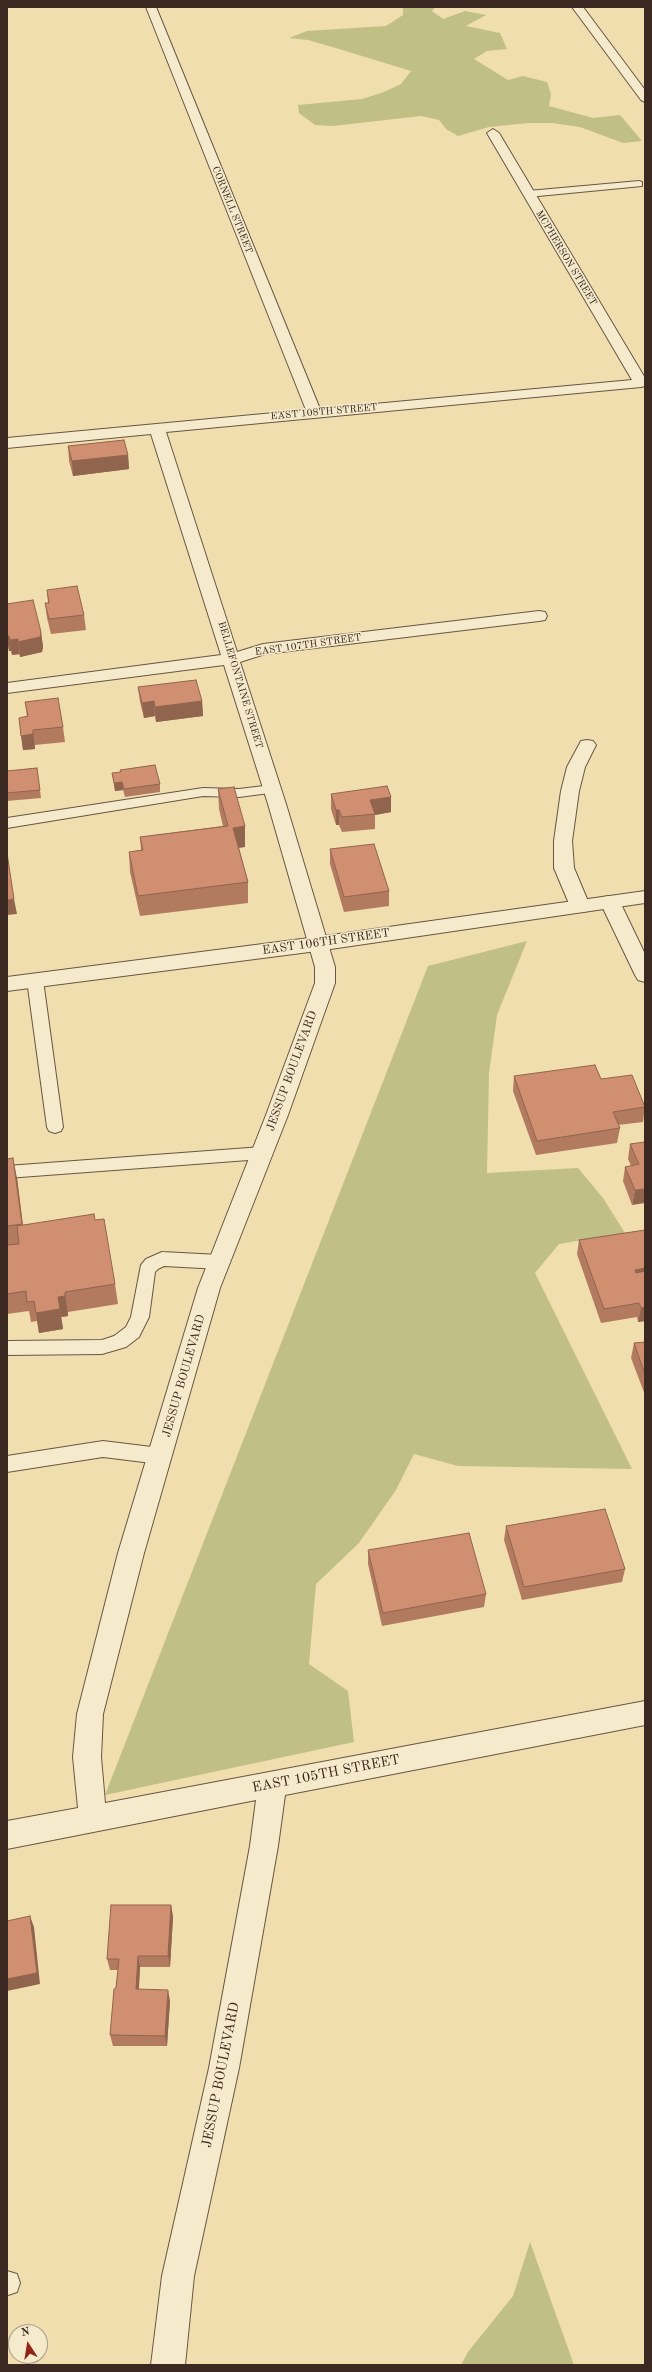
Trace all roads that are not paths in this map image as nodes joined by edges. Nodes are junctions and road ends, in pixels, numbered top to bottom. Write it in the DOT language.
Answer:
graph roads {
  1 [pos="151,7"];
  2 [pos="576,7"];
  3 [pos="645,98"];
  4 [pos="493,133"];
  5 [pos="639,184"];
  6 [pos="528,194"];
  7 [pos="640,383"];
  8 [pos="314,413"];
  9 [pos="157,428"];
  10 [pos="7,442"];
  11 [pos="539,616"];
  12 [pos="232,659"];
  13 [pos="7,688"];
  14 [pos="587,745"];
  15 [pos="272,789"];
  16 [pos="7,822"];
  17 [pos="645,897"];
  18 [pos="610,902"];
  19 [pos="580,906"];
  20 [pos="317,944"];
  21 [pos="645,975"];
  22 [pos="35,980"];
  23 [pos="7,984"];
  24 [pos="55,1127"];
  25 [pos="262,1153"];
  26 [pos="7,1172"];
  27 [pos="220,1262"];
  28 [pos="7,1348"];
  29 [pos="160,1456"];
  30 [pos="7,1464"];
  31 [pos="645,1713"];
  32 [pos="272,1785"];
  33 [pos="93,1820"];
  34 [pos="7,1836"];
  35 [pos="168,2365"];
  1 -- 8 [label="street, CORNELL STREET"];
  2 -- 3 [label="street"];
  4 -- 6 [label="street, MCPHERSON STREET"];
  5 -- 6 [label="lane"];
  6 -- 7 [label="street, MCPHERSON STREET"];
  7 -- 8 [label="street, EAST 108TH STREET"];
  8 -- 9 [label="street, EAST 108TH STREET"];
  9 -- 10 [label="street, EAST 108TH STREET"];
  9 -- 12 [label="street, BELLEFONTAINE STREET"];
  11 -- 12 [label="street, EAST 107TH STREET"];
  12 -- 13 [label="street, EAST 107TH STREET"];
  12 -- 15 [label="street, BELLEFONTAINE STREET"];
  14 -- 19 [label="street"];
  15 -- 16 [label="lane"];
  15 -- 20 [label="street, BELLEFONTAINE STREET"];
  17 -- 18 [label="street, EAST 106TH STREET"];
  18 -- 19 [label="street, EAST 106TH STREET"];
  18 -- 21 [label="street"];
  19 -- 20 [label="street, EAST 106TH STREET"];
  20 -- 22 [label="street, EAST 106TH STREET"];
  20 -- 25 [label="street, JESSUP BOULEVARD"];
  22 -- 23 [label="street, EAST 106TH STREET"];
  22 -- 24 [label="lane"];
  25 -- 26 [label="lane"];
  25 -- 27 [label="street, JESSUP BOULEVARD"];
  27 -- 28 [label="lane"];
  27 -- 29 [label="street, JESSUP BOULEVARD"];
  29 -- 30 [label="lane"];
  29 -- 33 [label="street, JESSUP BOULEVARD"];
  31 -- 32 [label="street, EAST 105TH STREET"];
  32 -- 33 [label="street, EAST 105TH STREET"];
  32 -- 35 [label="street, JESSUP BOULEVARD"];
  33 -- 34 [label="street, EAST 105TH STREET"];
}
